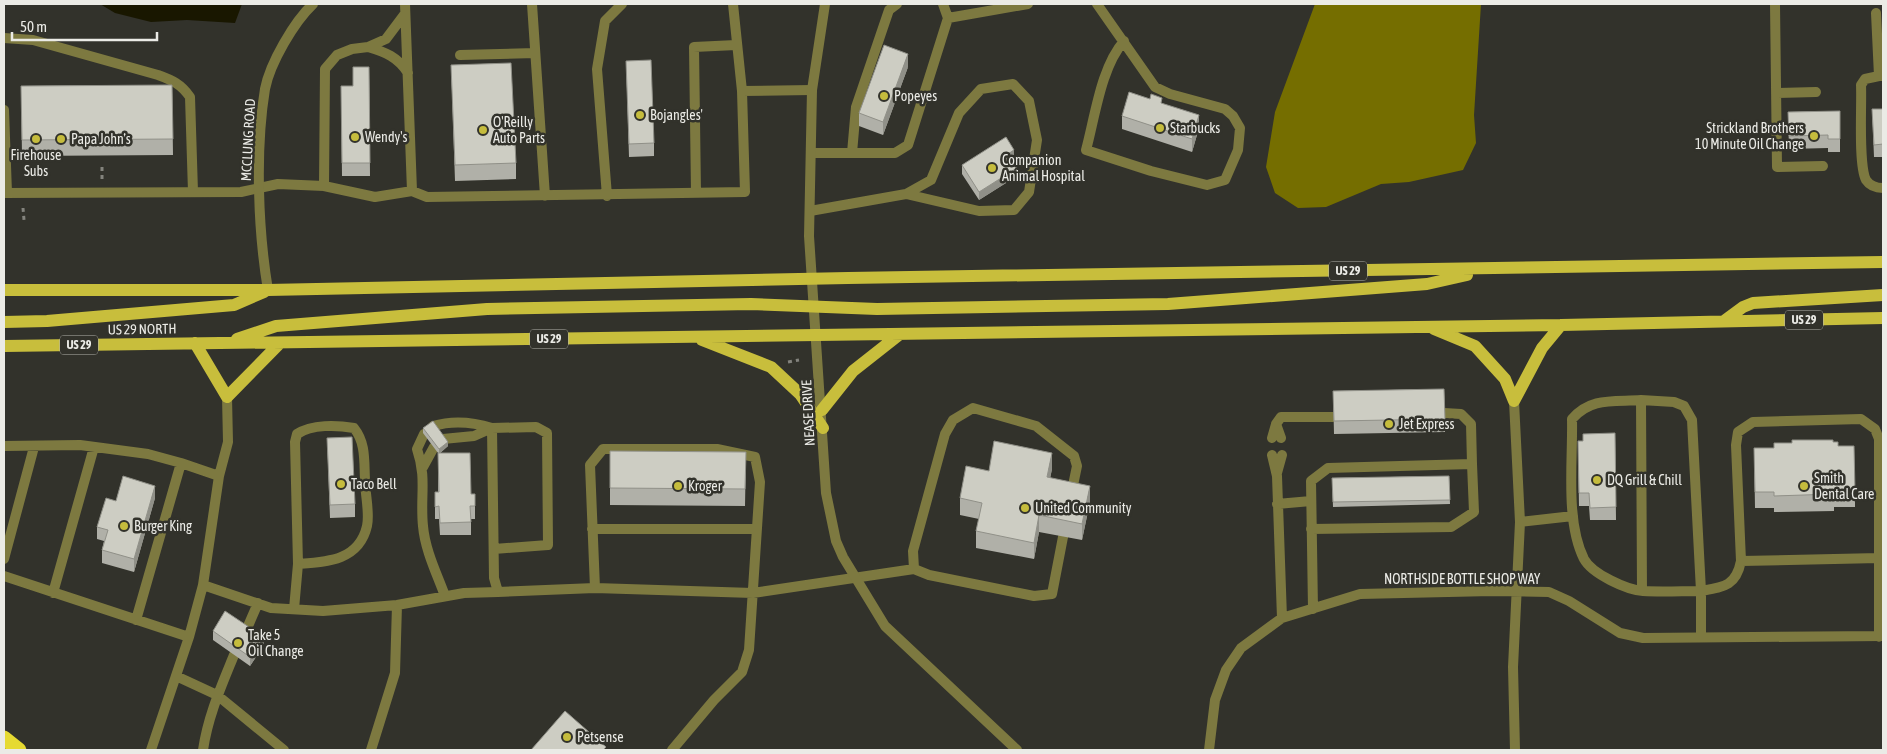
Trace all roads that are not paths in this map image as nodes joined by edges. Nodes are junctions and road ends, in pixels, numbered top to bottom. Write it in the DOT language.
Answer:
graph roads {
  1 [pos="313,4"];
  2 [pos="405,4"];
  3 [pos="532,4"];
  4 [pos="622,4"];
  5 [pos="733,4"];
  6 [pos="825,4"];
  7 [pos="897,4"];
  8 [pos="942,4"];
  9 [pos="1028,4"];
  10 [pos="1097,4"];
  11 [pos="1774,4"];
  12 [pos="1876,13"];
  13 [pos="404,15"];
  14 [pos="948,18"];
  15 [pos="4,38"];
  16 [pos="1124,41"];
  17 [pos="736,45"];
  18 [pos="368,47"];
  19 [pos="536,53"];
  20 [pos="460,55"];
  21 [pos="409,74"];
  22 [pos="1881,76"];
  23 [pos="812,90"];
  24 [pos="742,91"];
  25 [pos="1816,92"];
  26 [pos="1776,93"];
  27 [pos="4,110"];
  28 [pos="811,153"];
  29 [pos="852,153"];
  30 [pos="1823,166"];
  31 [pos="324,186"];
  32 [pos="1883,188"];
  33 [pos="260,189"];
  34 [pos="412,191"];
  35 [pos="193,192"];
  36 [pos="6,193"];
  37 [pos="696,193"];
  38 [pos="906,194"];
  39 [pos="545,196"];
  40 [pos="607,196"];
  41 [pos="810,211"];
  42 [pos="1883,262"];
  43 [pos="1493,269"];
  44 [pos="812,279"];
  45 [pos="4,281"];
  46 [pos="4,290"];
  47 [pos="37,290"];
  48 [pos="268,290"];
  49 [pos="1883,295"];
  50 [pos="814,306"];
  51 [pos="1883,318"];
  52 [pos="1724,321"];
  53 [pos="4,322"];
  54 [pos="1561,325"];
  55 [pos="1430,327"];
  56 [pos="900,334"];
  57 [pos="817,335"];
  58 [pos="692,337"];
  59 [pos="195,343"];
  60 [pos="280,343"];
  61 [pos="226,344"];
  62 [pos="4,346"];
  63 [pos="228,397"];
  64 [pos="1640,400"];
  65 [pos="1514,401"];
  66 [pos="822,410"];
  67 [pos="1444,413"];
  68 [pos="1333,417"];
  69 [pos="433,426"];
  70 [pos="492,428"];
  71 [pos="823,428"];
  72 [pos="424,434"];
  73 [pos="1276,438"];
  74 [pos="443,439"];
  75 [pos="4,446"];
  76 [pos="34,447"];
  77 [pos="94,447"];
  78 [pos="434,447"];
  79 [pos="1277,455"];
  80 [pos="181,463"];
  81 [pos="1472,464"];
  82 [pos="423,467"];
  83 [pos="219,476"];
  84 [pos="1070,498"];
  85 [pos="1311,501"];
  86 [pos="1277,504"];
  87 [pos="1881,509"];
  88 [pos="1573,516"];
  89 [pos="1520,522"];
  90 [pos="592,528"];
  91 [pos="1312,528"];
  92 [pos="756,529"];
  93 [pos="1063,536"];
  94 [pos="494,549"];
  95 [pos="1879,558"];
  96 [pos="4,559"];
  97 [pos="1741,561"];
  98 [pos="298,564"];
  99 [pos="914,569"];
  100 [pos="4,576"];
  101 [pos="855,578"];
  102 [pos="202,585"];
  103 [pos="595,588"];
  104 [pos="1642,591"];
  105 [pos="1700,591"];
  106 [pos="498,592"];
  107 [pos="1516,592"];
  108 [pos="53,593"];
  109 [pos="753,593"];
  110 [pos="445,596"];
  111 [pos="258,603"];
  112 [pos="398,605"];
  113 [pos="294,609"];
  114 [pos="1313,609"];
  115 [pos="1282,618"];
  116 [pos="136,620"];
  117 [pos="244,632"];
  118 [pos="1881,636"];
  119 [pos="189,638"];
  120 [pos="1701,638"];
  121 [pos="234,655"];
  122 [pos="176,676"];
  123 [pos="217,695"];
  124 [pos="4,738"];
  125 [pos="18,750"];
  126 [pos="151,750"];
  127 [pos="203,750"];
  128 [pos="284,750"];
  129 [pos="372,750"];
  130 [pos="672,750"];
  131 [pos="1017,750"];
  132 [pos="1209,750"];
  133 [pos="1514,750"];
  1 -- 33 [label="street, MCCLUNG ROAD"];
  2 -- 13 [label="street"];
  3 -- 19 [label="street"];
  4 -- 40 [label="street"];
  5 -- 17 [label="street"];
  6 -- 23 [label="street, NEASE DRIVE"];
  7 -- 29 [label="street"];
  8 -- 14 [label="street"];
  9 -- 14 [label="street"];
  10 -- 16 [label="street"];
  11 -- 26 [label="street"];
  12 -- 22 [label="street"];
  13 -- 18 [label="street"];
  13 -- 21 [label="street"];
  14 -- 29 [label="street"];
  15 -- 35 [label="street"];
  16 -- 16 [label="street"];
  17 -- 24 [label="street"];
  17 -- 37 [label="street"];
  18 -- 21 [label="street"];
  18 -- 31 [label="street"];
  19 -- 20 [label="street"];
  19 -- 39 [label="street"];
  21 -- 34 [label="street"];
  22 -- 32 [label="street"];
  23 -- 24 [label="street"];
  23 -- 28 [label="street, NEASE DRIVE"];
  24 -- 37 [label="street"];
  25 -- 26 [label="street"];
  26 -- 30 [label="street"];
  27 -- 36 [label="street"];
  28 -- 29 [label="street"];
  28 -- 41 [label="street, NEASE DRIVE"];
  31 -- 33 [label="street"];
  31 -- 34 [label="street"];
  33 -- 35 [label="street"];
  33 -- 48 [label="street, MCCLUNG ROAD"];
  34 -- 39 [label="street"];
  35 -- 36 [label="street"];
  37 -- 40 [label="street"];
  38 -- 38 [label="street"];
  38 -- 41 [label="street"];
  39 -- 40 [label="street"];
  41 -- 44 [label="street, NEASE DRIVE"];
  42 -- 43 [label="main road, US 29"];
  43 -- 44 [label="main road, US 29"];
  43 -- 50 [label="main road"];
  44 -- 48 [label="main road, US 29"];
  44 -- 50 [label="street, NEASE DRIVE"];
  45 -- 47 [label="main road"];
  46 -- 47 [label="main road, US 29"];
  47 -- 48 [label="main road, US 29"];
  48 -- 53 [label="main road"];
  49 -- 52 [label="main road"];
  50 -- 57 [label="street, NEASE DRIVE"];
  50 -- 61 [label="main road"];
  51 -- 52 [label="main road, US 29"];
  52 -- 54 [label="main road, US 29"];
  54 -- 55 [label="main road, US 29"];
  54 -- 65 [label="main road"];
  55 -- 56 [label="main road, US 29"];
  55 -- 65 [label="main road"];
  56 -- 57 [label="main road, US 29"];
  56 -- 66 [label="main road"];
  57 -- 58 [label="main road, US 29"];
  57 -- 66 [label="street, NEASE DRIVE"];
  58 -- 60 [label="main road, US 29"];
  58 -- 71 [label="main road"];
  59 -- 61 [label="main road, US 29 NORTH / US 29"];
  59 -- 62 [label="main road, US 29 NORTH / US 29"];
  59 -- 63 [label="main road"];
  60 -- 61 [label="main road, US 29 NORTH / US 29"];
  60 -- 63 [label="main road"];
  63 -- 83 [label="street"];
  64 -- 88 [label="street"];
  64 -- 104 [label="street"];
  64 -- 105 [label="street"];
  65 -- 89 [label="street"];
  66 -- 71 [label="street, NEASE DRIVE"];
  67 -- 81 [label="street"];
  68 -- 73 [label="street"];
  69 -- 70 [label="street"];
  70 -- 74 [label="street"];
  70 -- 94 [label="street"];
  70 -- 94 [label="street"];
  71 -- 101 [label="street, NEASE DRIVE"];
  72 -- 82 [label="street"];
  75 -- 76 [label="street"];
  76 -- 77 [label="street"];
  76 -- 96 [label="street"];
  77 -- 80 [label="street"];
  77 -- 108 [label="street"];
  78 -- 82 [label="street"];
  79 -- 86 [label="street"];
  80 -- 83 [label="street"];
  80 -- 116 [label="street"];
  81 -- 85 [label="street"];
  81 -- 91 [label="street"];
  82 -- 110 [label="street"];
  83 -- 102 [label="street"];
  84 -- 99 [label="street"];
  85 -- 86 [label="street"];
  85 -- 91 [label="street"];
  86 -- 115 [label="street"];
  87 -- 95 [label="street"];
  87 -- 97 [label="street"];
  88 -- 89 [label="street"];
  88 -- 104 [label="street"];
  89 -- 107 [label="street"];
  90 -- 92 [label="street"];
  90 -- 92 [label="street"];
  90 -- 103 [label="street"];
  91 -- 114 [label="street"];
  92 -- 109 [label="street"];
  93 -- 99 [label="street"];
  94 -- 106 [label="street"];
  95 -- 97 [label="street"];
  95 -- 118 [label="street"];
  97 -- 105 [label="street"];
  98 -- 98 [label="street"];
  98 -- 113 [label="street"];
  99 -- 101 [label="street"];
  100 -- 108 [label="street"];
  101 -- 109 [label="street"];
  101 -- 131 [label="street, NEASE DRIVE"];
  102 -- 111 [label="street"];
  102 -- 119 [label="street"];
  103 -- 106 [label="street"];
  103 -- 109 [label="street"];
  104 -- 105 [label="street"];
  105 -- 120 [label="street"];
  106 -- 110 [label="street"];
  107 -- 114 [label="street, NORTHSIDE BOTTLE SHOP WAY"];
  107 -- 120 [label="street, NORTHSIDE BOTTLE SHOP WAY"];
  107 -- 133 [label="street"];
  108 -- 116 [label="street"];
  109 -- 130 [label="street"];
  110 -- 112 [label="street"];
  111 -- 113 [label="street"];
  111 -- 117 [label="street"];
  112 -- 113 [label="street"];
  112 -- 129 [label="street"];
  114 -- 115 [label="street, NORTHSIDE BOTTLE SHOP WAY"];
  115 -- 132 [label="street, NORTHSIDE BOTTLE SHOP WAY"];
  116 -- 119 [label="street"];
  118 -- 120 [label="street, NORTHSIDE BOTTLE SHOP WAY"];
  119 -- 122 [label="street"];
  121 -- 123 [label="street"];
  122 -- 123 [label="street"];
  122 -- 126 [label="street"];
  123 -- 127 [label="street"];
  123 -- 128 [label="street"];
  124 -- 125 [label="highway"];
}
